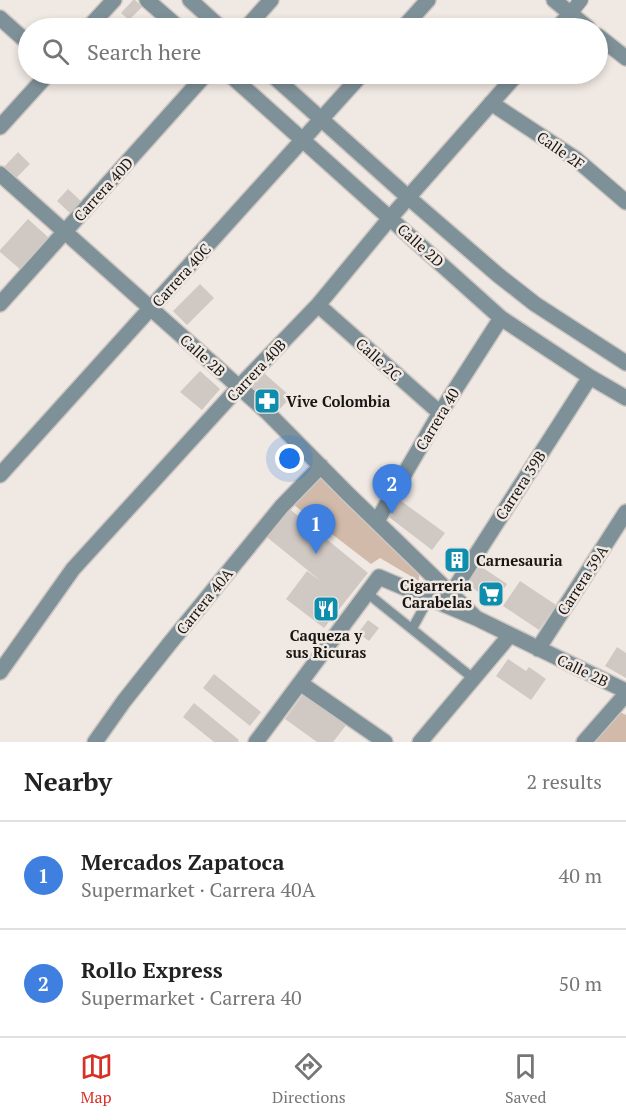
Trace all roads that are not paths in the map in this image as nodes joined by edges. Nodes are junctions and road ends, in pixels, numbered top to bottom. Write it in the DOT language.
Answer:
graph roads {
  1 [pos="114,0"];
  2 [pos="147,0"];
  3 [pos="190,0"];
  4 [pos="271,0"];
  5 [pos="428,0"];
  6 [pos="554,0"];
  7 [pos="581,0"];
  8 [pos="570,14"];
  9 [pos="0,18"];
  10 [pos="97,18"];
  11 [pos="168,18"];
  12 [pos="210,18"];
  13 [pos="255,18"];
  14 [pos="412,18"];
  15 [pos="566,18"];
  16 [pos="575,18"];
  17 [pos="18,34"];
  18 [pos="608,44"];
  19 [pos="626,58"];
  20 [pos="39,84"];
  21 [pos="197,84"];
  22 [pos="240,84"];
  23 [pos="282,84"];
  24 [pos="353,84"];
  25 [pos="509,84"];
  26 [pos="491,103"];
  27 [pos="321,119"];
  28 [pos="0,127"];
  29 [pos="303,140"];
  30 [pos="0,174"];
  31 [pos="409,198"];
  32 [pos="626,202"];
  33 [pos="390,218"];
  34 [pos="64,232"];
  35 [pos="0,304"];
  36 [pos="318,305"];
  37 [pos="151,308"];
  38 [pos="501,318"];
  39 [pos="626,363"];
  40 [pos="590,377"];
  41 [pos="239,387"];
  42 [pos="626,399"];
  43 [pos="440,413"];
  44 [pos="321,466"];
  45 [pos="0,476"];
  46 [pos="626,512"];
  47 [pos="376,522"];
  48 [pos="367,593"];
  49 [pos="451,594"];
  50 [pos="429,598"];
  51 [pos="476,618"];
  52 [pos="412,629"];
  53 [pos="510,635"];
  54 [pos="538,649"];
  55 [pos="5,654"];
  56 [pos="0,672"];
  57 [pos="474,678"];
  58 [pos="300,683"];
  59 [pos="626,692"];
  60 [pos="95,742"];
  61 [pos="256,742"];
  62 [pos="385,742"];
  63 [pos="420,742"];
  64 [pos="584,742"];
  1 -- 10 [label="street"];
  2 -- 11 [label="street"];
  3 -- 12 [label="street"];
  4 -- 13 [label="street"];
  5 -- 14 [label="street"];
  6 -- 8 [label="street"];
  7 -- 8 [label="street"];
  8 -- 15 [label="street"];
  8 -- 16 [label="street"];
  9 -- 17 [label="street"];
  18 -- 19 [label="street"];
  20 -- 28 [label="street"];
  21 -- 34 [label="street, Carrera 40D"];
  22 -- 29 [label="street, Calle 2D"];
  23 -- 27 [label="street, Calle 2D"];
  24 -- 27 [label="street, Carrera 40C"];
  25 -- 26 [label="street, Carrera 40B"];
  26 -- 31 [label="street, Carrera 40B"];
  26 -- 32 [label="street, Calle 2F"];
  27 -- 29 [label="street, Carrera 40C"];
  27 -- 31 [label="street, Calle 2D"];
  29 -- 33 [label="street, Calle 2D"];
  29 -- 37 [label="street, Carrera 40C"];
  30 -- 34 [label="street, Calle 2B"];
  31 -- 33 [label="street, Carrera 40B"];
  31 -- 39 [label="street, Calle 2D"];
  33 -- 36 [label="street, Carrera 40B"];
  33 -- 38 [label="street, Calle 2D"];
  34 -- 35 [label="street, Carrera 40D"];
  34 -- 37 [label="street, Calle 2B"];
  36 -- 41 [label="street, Carrera 40B"];
  36 -- 43 [label="street, Calle 2C"];
  37 -- 41 [label="street, Calle 2B"];
  37 -- 45 [label="street, Carrera 40C"];
  38 -- 40 [label="street, Calle 2D"];
  38 -- 43 [label="street, Carrera 40"];
  40 -- 42 [label="street, Calle 2D"];
  40 -- 49 [label="street, Carrera 39B"];
  41 -- 44 [label="street, Calle 2B"];
  41 -- 55 [label="street, Carrera 40B"];
  43 -- 47 [label="street, Carrera 40"];
  44 -- 47 [label="street, Calle 2B"];
  44 -- 60 [label="street, Carrera 40A"];
  46 -- 54 [label="street, Carrera 39A"];
  47 -- 49 [label="street, Calle 2B"];
  48 -- 50 [label="street, Calle 2B"];
  48 -- 52 [label="lane"];
  48 -- 58 [label="street"];
  49 -- 51 [label="street, Calle 2B"];
  50 -- 51 [label="street, Calle 2B"];
  50 -- 52 [label="lane"];
  51 -- 53 [label="street, Calle 2B"];
  52 -- 57 [label="lane"];
  53 -- 54 [label="street, Calle 2B"];
  53 -- 57 [label="street"];
  54 -- 59 [label="street, Calle 2B"];
  55 -- 56 [label="street, Carrera 40B"];
  57 -- 63 [label="street"];
  58 -- 61 [label="street"];
  58 -- 62 [label="street"];
  59 -- 64 [label="street"];
}
